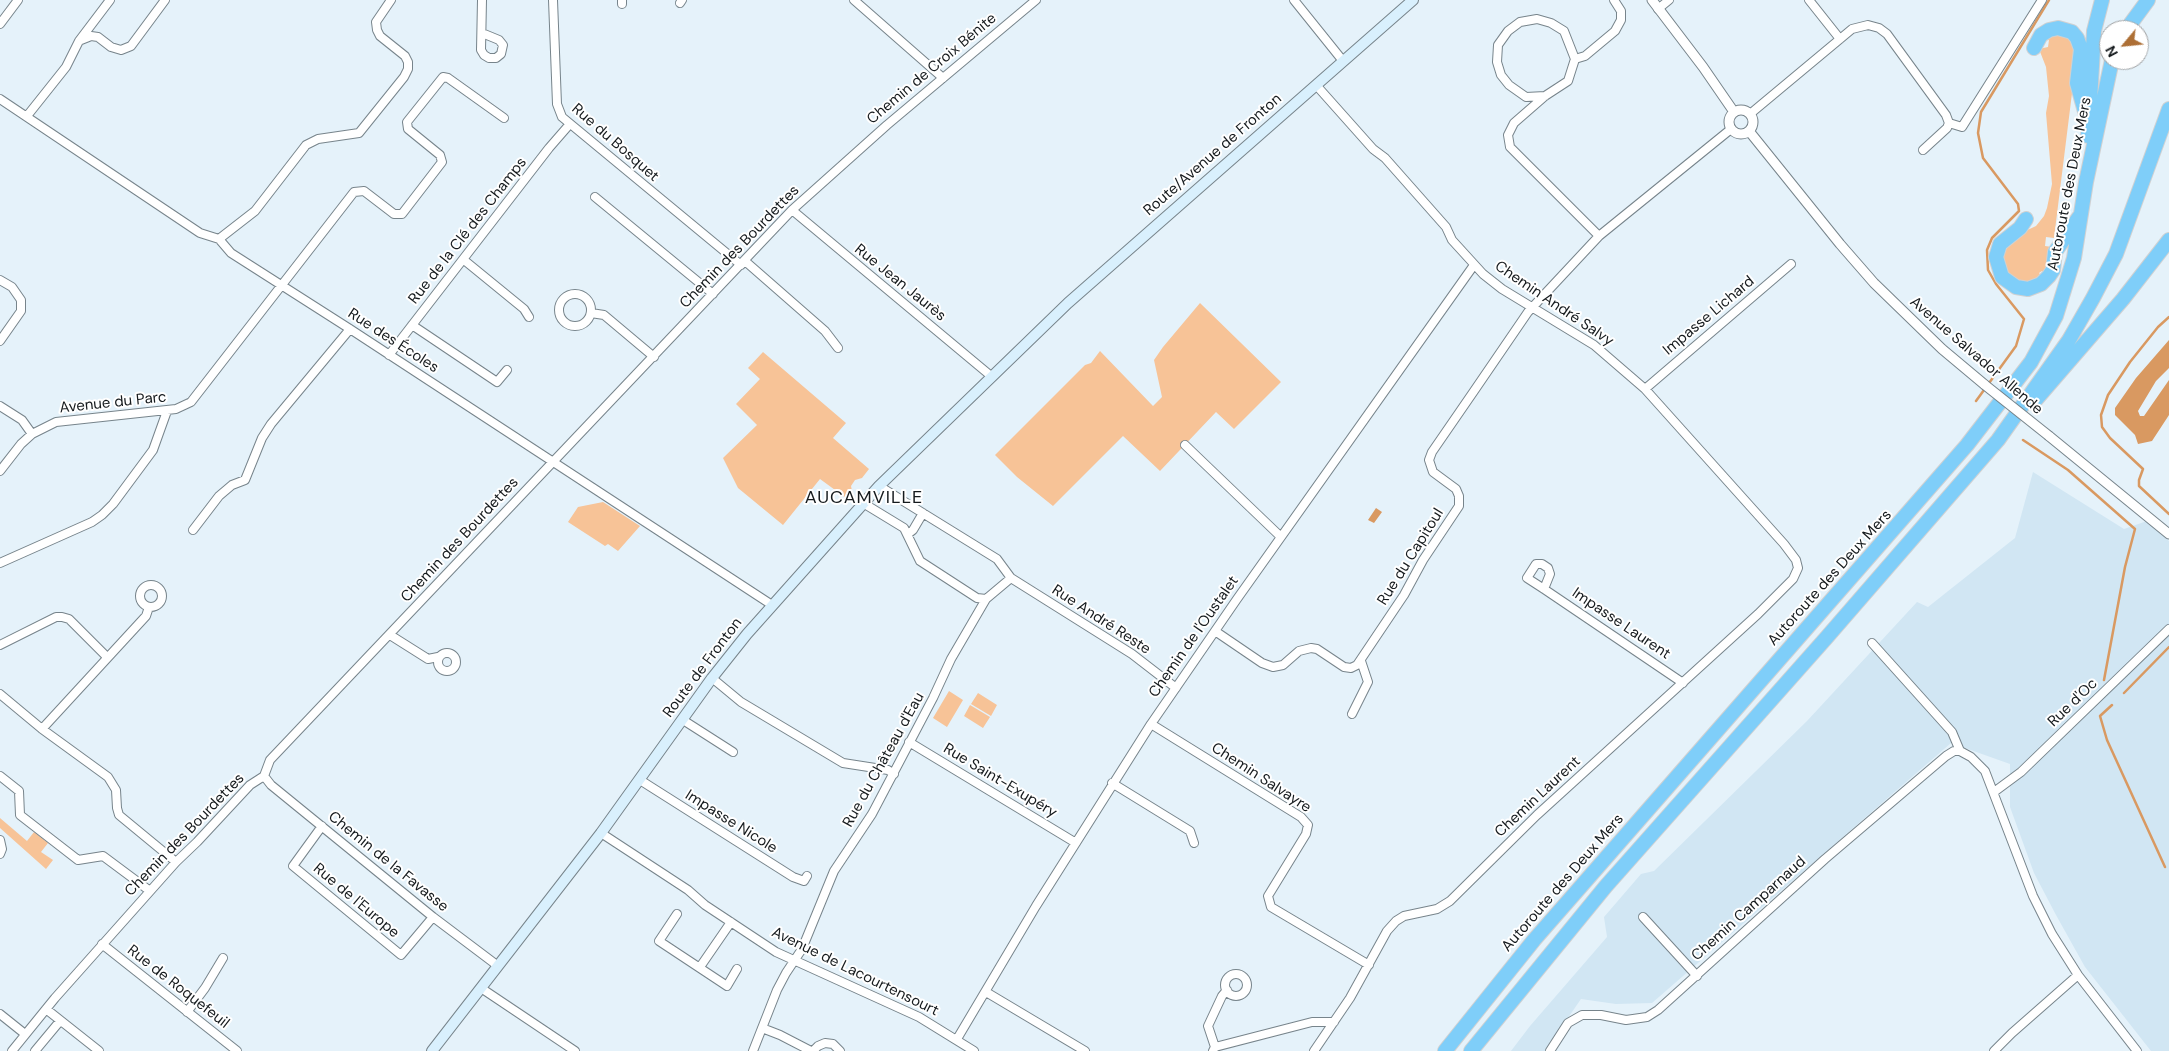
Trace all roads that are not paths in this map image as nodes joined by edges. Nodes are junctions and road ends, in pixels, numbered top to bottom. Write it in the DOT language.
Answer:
graph roads {
  1 [pos="18,0"];
  2 [pos="110,0"];
  3 [pos="165,0"];
  4 [pos="392,0"];
  5 [pos="482,0"];
  6 [pos="553,0"];
  7 [pos="854,0"];
  8 [pos="1036,0"];
  9 [pos="1294,0"];
  10 [pos="1413,0"];
  11 [pos="1614,0"];
  12 [pos="1652,0"];
  13 [pos="1670,0"];
  14 [pos="1809,0"];
  15 [pos="2042,0"];
  16 [pos="2102,0"];
  17 [pos="2148,0"];
  18 [pos="1658,9"];
  19 [pos="2133,20"];
  20 [pos="0,24"];
  21 [pos="482,33"];
  22 [pos="1840,40"];
  23 [pos="79,41"];
  24 [pos="2034,48"];
  25 [pos="1575,59"];
  26 [pos="1343,61"];
  27 [pos="2110,70"];
  28 [pos="943,78"];
  29 [pos="1316,85"];
  30 [pos="1545,96"];
  31 [pos="0,100"];
  32 [pos="2169,109"];
  33 [pos="1734,112"];
  34 [pos="1750,114"];
  35 [pos="28,116"];
  36 [pos="504,118"];
  37 [pos="1949,123"];
  38 [pos="570,125"];
  39 [pos="2088,125"];
  40 [pos="1731,129"];
  41 [pos="1749,131"];
  42 [pos="1923,150"];
  43 [pos="847,161"];
  44 [pos="2086,182"];
  45 [pos="595,197"];
  46 [pos="792,210"];
  47 [pos="2081,215"];
  48 [pos="2026,219"];
  49 [pos="1599,236"];
  50 [pos="220,239"];
  51 [pos="2169,240"];
  52 [pos="464,260"];
  53 [pos="743,263"];
  54 [pos="1791,264"];
  55 [pos="1474,265"];
  56 [pos="0,280"];
  57 [pos="282,286"];
  58 [pos="713,294"];
  59 [pos="1534,307"];
  60 [pos="592,313"];
  61 [pos="529,317"];
  62 [pos="412,325"];
  63 [pos="4,328"];
  64 [pos="350,329"];
  65 [pos="1034,334"];
  66 [pos="0,341"];
  67 [pos="838,348"];
  68 [pos="388,355"];
  69 [pos="654,357"];
  70 [pos="507,370"];
  71 [pos="991,376"];
  72 [pos="1645,389"];
  73 [pos="0,406"];
  74 [pos="167,411"];
  75 [pos="32,434"];
  76 [pos="1998,440"];
  77 [pos="1185,445"];
  78 [pos="554,463"];
  79 [pos="0,471"];
  80 [pos="879,486"];
  81 [pos="863,503"];
  82 [pos="923,514"];
  83 [pos="192,530"];
  84 [pos="908,534"];
  85 [pos="2169,534"];
  86 [pos="1281,537"];
  87 [pos="0,564"];
  88 [pos="1798,568"];
  89 [pos="1010,578"];
  90 [pos="1544,589"];
  91 [pos="986,599"];
  92 [pos="772,605"];
  93 [pos="149,607"];
  94 [pos="2169,629"];
  95 [pos="1216,631"];
  96 [pos="390,635"];
  97 [pos="1872,643"];
  98 [pos="0,645"];
  99 [pos="107,657"];
  100 [pos="438,657"];
  101 [pos="1361,661"];
  102 [pos="712,678"];
  103 [pos="1683,683"];
  104 [pos="1176,688"];
  105 [pos="0,694"];
  106 [pos="1352,714"];
  107 [pos="683,720"];
  108 [pos="1151,724"];
  109 [pos="42,729"];
  110 [pos="910,742"];
  111 [pos="1960,751"];
  112 [pos="733,752"];
  113 [pos="894,774"];
  114 [pos="0,776"];
  115 [pos="264,776"];
  116 [pos="640,780"];
  117 [pos="1112,783"];
  118 [pos="1994,792"];
  119 [pos="322,826"];
  120 [pos="601,833"];
  121 [pos="0,840"];
  122 [pos="1076,843"];
  123 [pos="1194,843"];
  124 [pos="0,854"];
  125 [pos="176,862"];
  126 [pos="807,876"];
  127 [pos="150,891"];
  128 [pos="677,914"];
  129 [pos="433,917"];
  130 [pos="1643,917"];
  131 [pos="731,922"];
  132 [pos="102,944"];
  133 [pos="223,958"];
  134 [pos="794,960"];
  135 [pos="1369,964"];
  136 [pos="498,966"];
  137 [pos="700,967"];
  138 [pos="736,969"];
  139 [pos="1697,976"];
  140 [pos="2078,976"];
  141 [pos="481,988"];
  142 [pos="1227,990"];
  143 [pos="986,992"];
  144 [pos="46,1009"];
  145 [pos="187,1012"];
  146 [pos="0,1014"];
  147 [pos="60,1021"];
  148 [pos="1334,1022"];
  149 [pos="762,1028"];
  150 [pos="25,1034"];
  151 [pos="957,1039"];
  152 [pos="1214,1049"];
  153 [pos="12,1051"];
  154 [pos="35,1051"];
  155 [pos="99,1051"];
  156 [pos="238,1051"];
  157 [pos="432,1051"];
  158 [pos="575,1051"];
  159 [pos="753,1051"];
  160 [pos="812,1051"];
  161 [pos="840,1051"];
  162 [pos="974,1051"];
  163 [pos="1086,1051"];
  164 [pos="1314,1051"];
  165 [pos="1445,1051"];
  166 [pos="1471,1051"];
  167 [pos="1550,1051"];
  168 [pos="1994,1051"];
  169 [pos="2138,1051"];
  1 -- 20 [label="street"];
  2 -- 23 [label="street"];
  3 -- 23 [label="street"];
  4 -- 50 [label="street"];
  5 -- 21 [label="street"];
  6 -- 38 [label="street, Rue du Bosquet"];
  7 -- 28 [label="street"];
  8 -- 28 [label="street, Chemin de Croix Bénite"];
  9 -- 26 [label="street"];
  10 -- 26 [label="main road, Route/Avenue de Fronton"];
  11 -- 25 [label="street"];
  12 -- 18 [label="street"];
  13 -- 18 [label="street"];
  14 -- 22 [label="street"];
  15 -- 37 [label="street"];
  16 -- 39 [label="highway"];
  17 -- 19 [label="highway"];
  18 -- 33 [label="street"];
  22 -- 34 [label="street"];
  22 -- 37 [label="street"];
  23 -- 35 [label="street"];
  24 -- 39 [label="highway"];
  25 -- 30 [label="street"];
  25 -- 30 [label="street"];
  26 -- 29 [label="main road, Route/Avenue de Fronton"];
  27 -- 44 [label="highway, Autoroute des Deux Mers"];
  28 -- 43 [label="street, Chemin de Croix Bénite"];
  29 -- 55 [label="street, Chemin André Salvy"];
  29 -- 65 [label="main road, Route/Avenue de Fronton"];
  30 -- 49 [label="street"];
  31 -- 35 [label="street, Rue des Écoles"];
  32 -- 76 [label="highway"];
  33 -- 34 [label="street"];
  33 -- 40 [label="street"];
  34 -- 41 [label="street"];
  35 -- 50 [label="street, Rue des Écoles"];
  36 -- 57 [label="street, Avenue du Parc"];
  37 -- 42 [label="street"];
  38 -- 52 [label="street, Rue de la Clé des Champs"];
  38 -- 53 [label="street, Rue du Bosquet"];
  39 -- 44 [label="highway"];
  40 -- 41 [label="street"];
  40 -- 49 [label="street"];
  41 -- 85 [label="street, Avenue Salvador Allende, bridge"];
  43 -- 46 [label="street, Chemin des Bourdettes"];
  44 -- 47 [label="highway, Autoroute des Deux Mers"];
  45 -- 58 [label="street"];
  46 -- 53 [label="street, Chemin des Bourdettes"];
  46 -- 71 [label="street, Rue Jean Jaurès"];
  47 -- 48 [label="highway"];
  47 -- 165 [label="highway, Autoroute des Deux Mers"];
  49 -- 59 [label="street"];
  50 -- 57 [label="street, Rue des Écoles"];
  51 -- 76 [label="highway"];
  52 -- 61 [label="street"];
  52 -- 62 [label="street, Rue de la Clé des Champs"];
  53 -- 58 [label="street, Chemin des Bourdettes"];
  53 -- 67 [label="street, Rue du Bosquet"];
  54 -- 72 [label="street, Impasse Lichard"];
  55 -- 59 [label="street, Chemin André Salvy"];
  55 -- 86 [label="street, Chemin de l'Oustalet"];
  56 -- 63 [label="street"];
  57 -- 64 [label="street, Rue des Écoles"];
  57 -- 74 [label="street, Avenue du Parc"];
  58 -- 69 [label="street, Chemin des Bourdettes"];
  59 -- 72 [label="street, Chemin André Salvy"];
  59 -- 101 [label="street, Rue du Capitoul"];
  60 -- 60 [label="street"];
  60 -- 69 [label="street"];
  62 -- 68 [label="street, Rue de la Clé des Champs"];
  62 -- 70 [label="street"];
  63 -- 66 [label="street"];
  64 -- 68 [label="street, Rue des Écoles"];
  64 -- 83 [label="street"];
  65 -- 71 [label="main road, Route de Fronton"];
  68 -- 78 [label="street, Rue des Écoles"];
  69 -- 78 [label="street, Chemin des Bourdettes"];
  71 -- 80 [label="main road, Route de Fronton"];
  72 -- 88 [label="street, Chemin André Salvy"];
  73 -- 75 [label="street"];
  74 -- 75 [label="street, Avenue du Parc"];
  74 -- 87 [label="street"];
  75 -- 79 [label="street, Avenue du Parc"];
  76 -- 166 [label="highway"];
  77 -- 86 [label="street"];
  78 -- 92 [label="street, Rue des Écoles"];
  78 -- 96 [label="street, Chemin des Bourdettes"];
  80 -- 81 [label="main road, Route de Fronton"];
  80 -- 82 [label="street"];
  81 -- 84 [label="street"];
  81 -- 92 [label="main road, Route de Fronton"];
  82 -- 84 [label="street"];
  82 -- 89 [label="street"];
  84 -- 91 [label="street"];
  86 -- 95 [label="street, Chemin de l'Oustalet"];
  88 -- 103 [label="street, Chemin Laurent"];
  89 -- 91 [label="street, Rue du Château d'Eau"];
  89 -- 104 [label="street, Rue André Reste"];
  90 -- 103 [label="street, Impasse Laurent"];
  91 -- 110 [label="street, Rue du Château d'Eau"];
  92 -- 102 [label="main road, Route de Fronton"];
  93 -- 99 [label="street"];
  94 -- 118 [label="street, Rue d'Oc"];
  95 -- 101 [label="street"];
  95 -- 104 [label="street, Chemin de l'Oustalet"];
  96 -- 100 [label="street"];
  96 -- 115 [label="street, Chemin des Bourdettes"];
  97 -- 111 [label="street"];
  98 -- 99 [label="street"];
  99 -- 109 [label="street"];
  101 -- 106 [label="street"];
  102 -- 107 [label="main road, Route de Fronton"];
  102 -- 113 [label="street"];
  103 -- 135 [label="street, Chemin Laurent"];
  104 -- 108 [label="street, Chemin de l'Oustalet"];
  105 -- 109 [label="street"];
  107 -- 112 [label="street"];
  107 -- 116 [label="main road, Route de Fronton"];
  108 -- 117 [label="street, Chemin de l'Oustalet"];
  108 -- 135 [label="street, Chemin Salvayre"];
  109 -- 125 [label="street"];
  110 -- 113 [label="street, Rue du Château d'Eau"];
  110 -- 122 [label="street, Rue Saint-Exupéry"];
  111 -- 118 [label="street"];
  111 -- 139 [label="street, Chemin Camparnaud"];
  113 -- 134 [label="street, Rue du Château d'Eau"];
  114 -- 127 [label="street"];
  115 -- 119 [label="street, Chemin de la Favasse"];
  115 -- 125 [label="street, Chemin des Bourdettes"];
  116 -- 120 [label="main road, Route de Fronton"];
  116 -- 126 [label="street, Impasse Nicole"];
  117 -- 122 [label="street, Chemin de l'Oustalet"];
  117 -- 123 [label="street"];
  118 -- 140 [label="street"];
  119 -- 129 [label="street, Chemin de la Favasse"];
  119 -- 129 [label="street, Rue de l'Europe"];
  120 -- 131 [label="street, Avenue de Lacourtensourt"];
  120 -- 136 [label="main road, Route de Fronton"];
  121 -- 124 [label="street"];
  122 -- 143 [label="street, Chemin de l'Oustalet"];
  125 -- 127 [label="street, Chemin des Bourdettes"];
  127 -- 132 [label="street, Chemin des Bourdettes"];
  128 -- 137 [label="street"];
  129 -- 136 [label="street, Chemin de la Favasse"];
  130 -- 139 [label="street"];
  131 -- 134 [label="street, Avenue de Lacourtensourt"];
  131 -- 137 [label="street"];
  132 -- 144 [label="street"];
  132 -- 145 [label="street, Rue de Roquefeuil"];
  133 -- 145 [label="street"];
  134 -- 149 [label="street, Rue du Château d'Eau"];
  134 -- 151 [label="street, Avenue de Lacourtensourt"];
  135 -- 148 [label="street, Chemin Laurent"];
  136 -- 141 [label="main road, Route de Fronton"];
  137 -- 138 [label="street"];
  139 -- 167 [label="street, Chemin Camparnaud"];
  140 -- 168 [label="street"];
  140 -- 169 [label="street"];
  141 -- 157 [label="main road, Route de Fronton"];
  141 -- 158 [label="street"];
  142 -- 152 [label="street"];
  143 -- 151 [label="street, Chemin de l'Oustalet"];
  143 -- 163 [label="street"];
  144 -- 147 [label="street"];
  144 -- 150 [label="street"];
  145 -- 156 [label="street, Rue de Roquefeuil"];
  146 -- 150 [label="street"];
  147 -- 154 [label="street"];
  147 -- 155 [label="street"];
  148 -- 152 [label="street"];
  148 -- 164 [label="street, Chemin Laurent"];
  149 -- 159 [label="street, Rue du Château d'Eau"];
  149 -- 160 [label="street"];
  150 -- 153 [label="street"];
  151 -- 162 [label="street, Avenue de Lacourtensourt"];
  160 -- 161 [label="street"];
}
